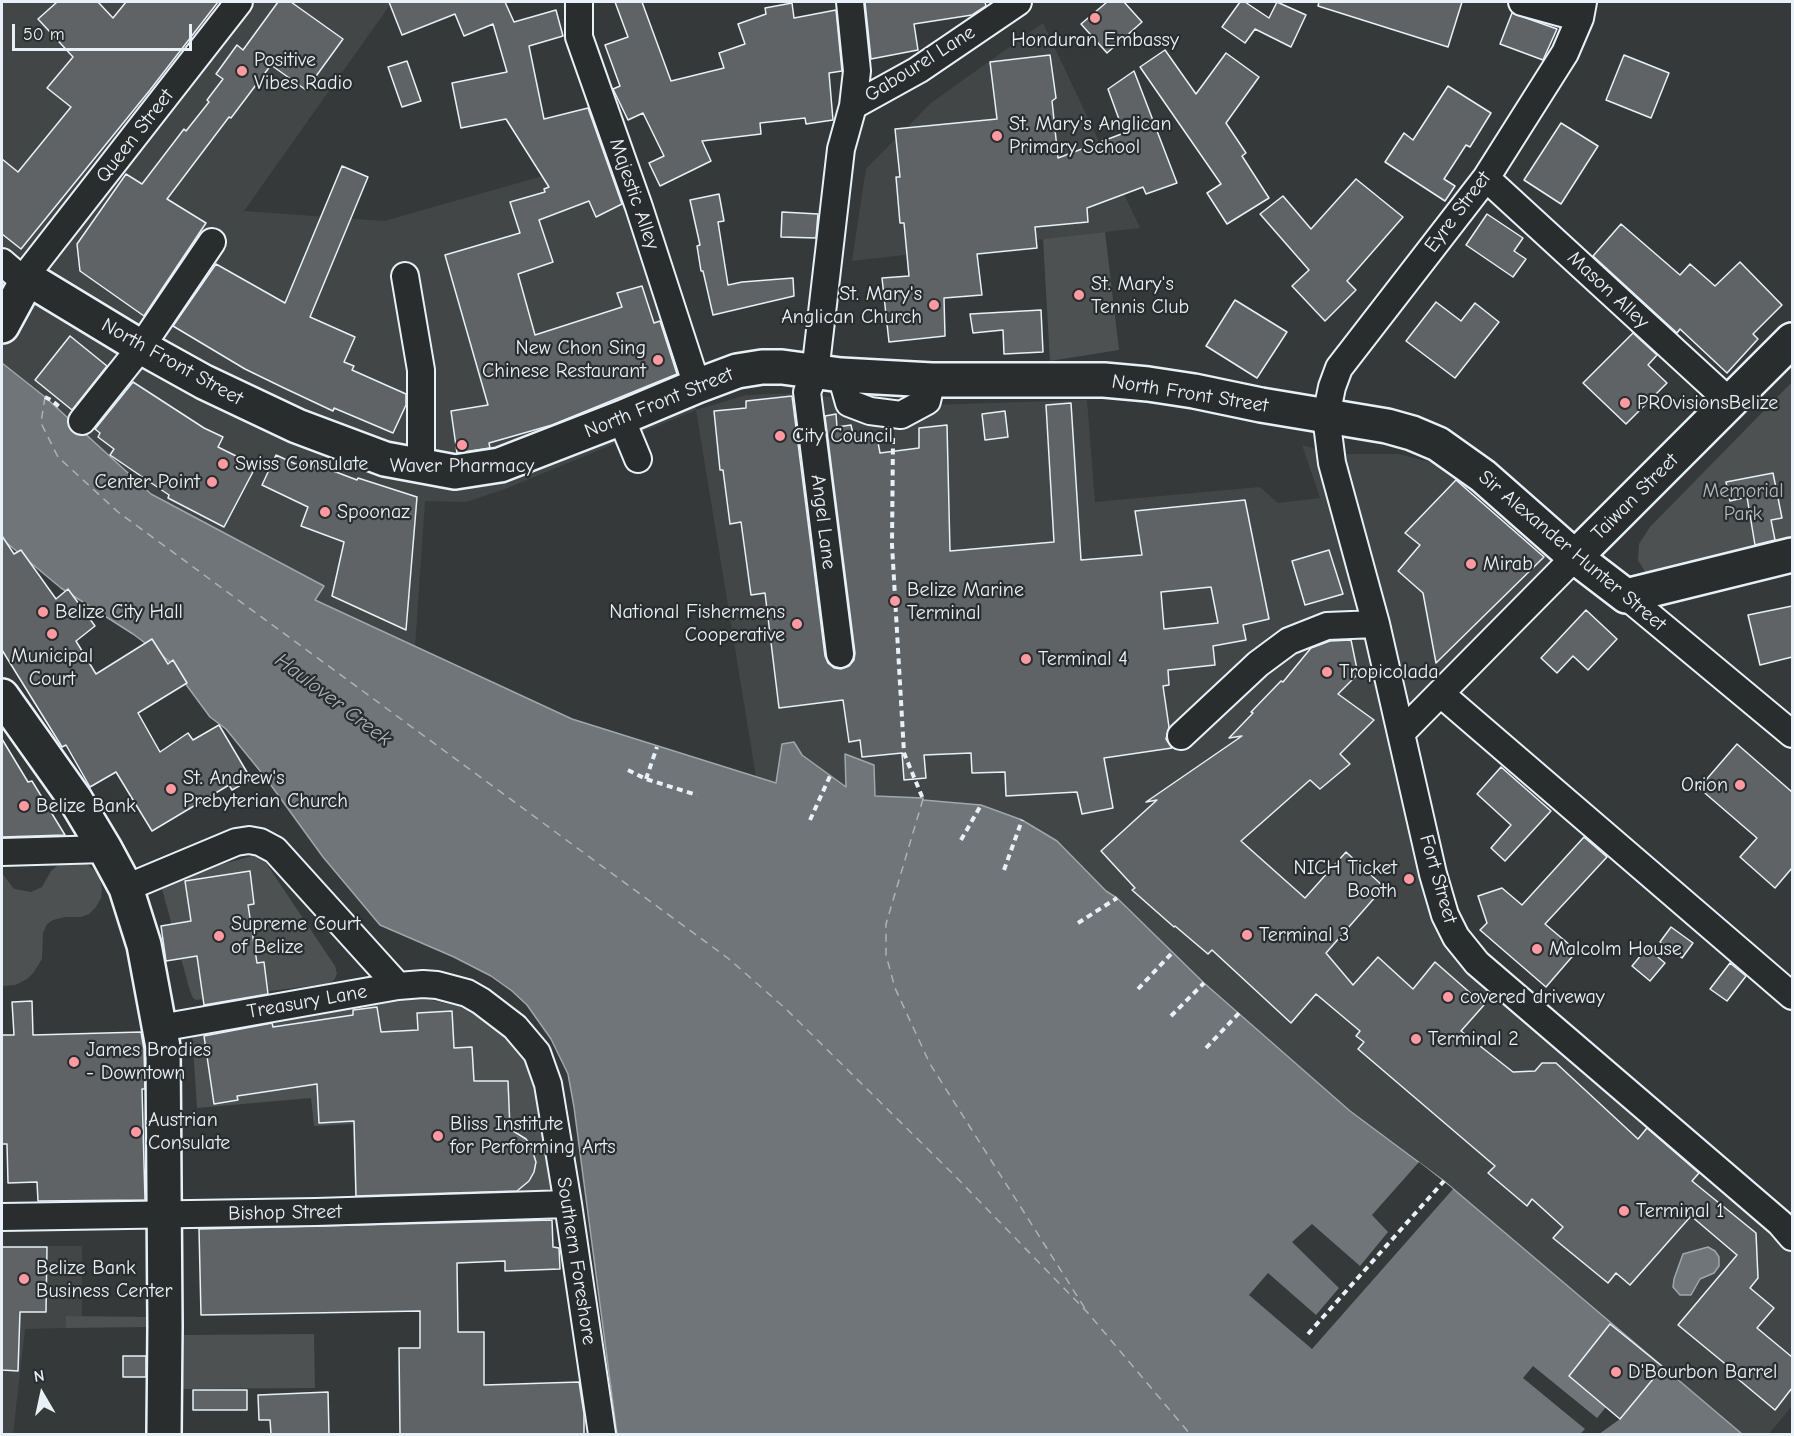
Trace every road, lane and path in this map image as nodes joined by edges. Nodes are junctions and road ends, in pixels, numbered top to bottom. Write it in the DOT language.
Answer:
graph roads {
  1 [pos="239,2"];
  2 [pos="579,2"];
  3 [pos="850,2"];
  4 [pos="1018,2"];
  5 [pos="1522,2"];
  6 [pos="1581,10"];
  7 [pos="852,106"];
  8 [pos="1486,178"];
  9 [pos="212,242"];
  10 [pos="21,276"];
  11 [pos="405,276"];
  12 [pos="2,326"];
  13 [pos="1792,340"];
  14 [pos="141,347"];
  15 [pos="828,374"];
  16 [pos="697,386"];
  17 [pos="1730,402"];
  18 [pos="1326,416"];
  19 [pos="621,418"];
  20 [pos="82,421"];
  21 [pos="893,436"];
  22 [pos="638,459"];
  23 [pos="421,467"];
  24 [pos="1792,555"];
  25 [pos="1575,557"];
  26 [pos="1626,596"];
  27 [pos="1376,624"];
  28 [pos="840,654"];
  29 [pos="1440,694"];
  30 [pos="2,696"];
  31 [pos="1402,732"];
  32 [pos="1792,734"];
  33 [pos="1181,736"];
  34 [pos="657,747"];
  35 [pos="628,770"];
  36 [pos="830,776"];
  37 [pos="646,779"];
  38 [pos="697,795"];
  39 [pos="923,800"];
  40 [pos="981,805"];
  41 [pos="810,820"];
  42 [pos="1022,820"];
  43 [pos="961,840"];
  44 [pos="105,849"];
  45 [pos="2,852"];
  46 [pos="1004,870"];
  47 [pos="126,888"];
  48 [pos="1117,898"];
  49 [pos="1078,923"];
  50 [pos="1172,952"];
  51 [pos="1204,982"];
  52 [pos="398,986"];
  53 [pos="454,988"];
  54 [pos="1138,989"];
  55 [pos="1792,996"];
  56 [pos="1240,1012"];
  57 [pos="1171,1016"];
  58 [pos="160,1028"];
  59 [pos="1206,1048"];
  60 [pos="1444,1181"];
  61 [pos="568,1203"];
  62 [pos="164,1215"];
  63 [pos="2,1217"];
  64 [pos="1792,1237"];
  65 [pos="1308,1334"];
  66 [pos="164,1434"];
  67 [pos="602,1434"];
  1 -- 10 [label="street, Queen Street"];
  2 -- 16 [label="street, Majestic Alley"];
  3 -- 7 [label="street, Angel Lane"];
  4 -- 7 [label="street, Gabourel Lane"];
  5 -- 6 [label="street"];
  6 -- 8 [label="street, Eyre Street"];
  7 -- 15 [label="street, Angel Lane"];
  8 -- 17 [label="street, Mason Alley"];
  8 -- 18 [label="street, Eyre Street"];
  9 -- 14 [label="street"];
  10 -- 12 [label="main road, Queen Street"];
  10 -- 14 [label="main road, North Front Street"];
  11 -- 23 [label="street"];
  13 -- 17 [label="main road, Taiwan Street"];
  14 -- 20 [label="street"];
  14 -- 23 [label="main road, North Front Street"];
  15 -- 16 [label="main road, North Front Street"];
  15 -- 18 [label="main road, North Front Street"];
  15 -- 28 [label="street, Angel Lane"];
  16 -- 19 [label="main road, North Front Street"];
  17 -- 25 [label="main road, Taiwan Street"];
  18 -- 25 [label="main road, Sir Alexander Hunter Street"];
  18 -- 27 [label="street, Fort Street"];
  19 -- 22 [label="street"];
  19 -- 23 [label="main road, North Front Street"];
  21 -- 39 [label="path"];
  24 -- 26 [label="main road"];
  25 -- 26 [label="main road, Sir Alexander Hunter Street"];
  25 -- 29 [label="street, Taiwan Street"];
  26 -- 32 [label="street, Sir Alexander Hunter Street"];
  27 -- 31 [label="street, Fort Street"];
  27 -- 33 [label="street"];
  29 -- 31 [label="street, Taiwan Street"];
  29 -- 55 [label="street"];
  30 -- 44 [label="main road"];
  31 -- 64 [label="street, Fort Street"];
  34 -- 37 [label="path"];
  35 -- 37 [label="path"];
  36 -- 41 [label="path"];
  37 -- 38 [label="path"];
  40 -- 43 [label="path"];
  42 -- 46 [label="path"];
  44 -- 45 [label="street"];
  44 -- 47 [label="main road"];
  47 -- 52 [label="street"];
  47 -- 58 [label="main road"];
  48 -- 49 [label="path"];
  50 -- 54 [label="path"];
  51 -- 57 [label="path"];
  52 -- 53 [label="street, Treasury Lane"];
  52 -- 58 [label="street, Treasury Lane"];
  53 -- 61 [label="street, Southern Foreshore"];
  56 -- 59 [label="path"];
  58 -- 62 [label="main road"];
  60 -- 65 [label="path"];
  61 -- 62 [label="street, Bishop Street"];
  61 -- 67 [label="street, Southern Foreshore"];
  62 -- 63 [label="street, Bishop Street"];
  62 -- 66 [label="main road"];
}
